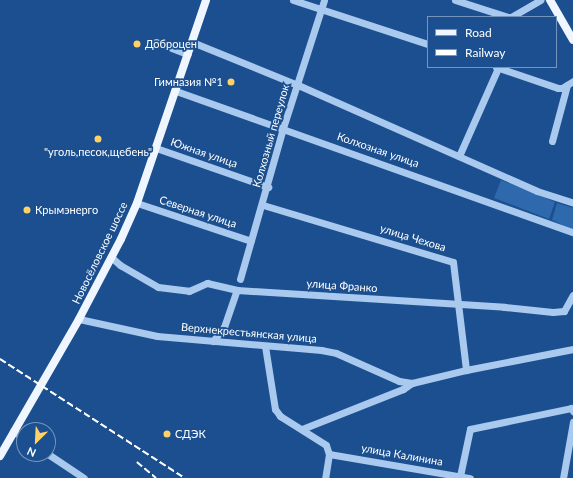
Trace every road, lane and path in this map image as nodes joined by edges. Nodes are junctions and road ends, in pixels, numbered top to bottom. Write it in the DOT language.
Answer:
graph roads {
  1 [pos="206,0"];
  2 [pos="293,0"];
  3 [pos="324,0"];
  4 [pos="455,0"];
  5 [pos="540,0"];
  6 [pos="550,0"];
  7 [pos="557,0"];
  8 [pos="322,9"];
  9 [pos="505,16"];
  10 [pos="513,16"];
  11 [pos="573,29"];
  12 [pos="573,40"];
  13 [pos="156,42"];
  14 [pos="192,42"];
  15 [pos="427,44"];
  16 [pos="188,54"];
  17 [pos="497,68"];
  18 [pos="500,68"];
  19 [pos="570,83"];
  20 [pos="298,85"];
  21 [pos="176,91"];
  22 [pos="283,128"];
  23 [pos="552,141"];
  24 [pos="156,148"];
  25 [pos="459,156"];
  26 [pos="268,187"];
  27 [pos="137,203"];
  28 [pos="573,203"];
  29 [pos="262,205"];
  30 [pos="573,232"];
  31 [pos="252,241"];
  32 [pos="112,258"];
  33 [pos="240,279"];
  34 [pos="237,290"];
  35 [pos="573,295"];
  36 [pos="458,304"];
  37 [pos="80,319"];
  38 [pos="224,327"];
  39 [pos="213,341"];
  40 [pos="228,343"];
  41 [pos="265,346"];
  42 [pos="573,349"];
  43 [pos="466,370"];
  44 [pos="389,378"];
  45 [pos="412,383"];
  46 [pos="391,393"];
  47 [pos="573,411"];
  48 [pos="573,422"];
  49 [pos="302,429"];
  50 [pos="13,431"];
  51 [pos="16,433"];
  52 [pos="329,454"];
  53 [pos="0,456"];
  54 [pos="56,459"];
  55 [pos="460,476"];
  56 [pos="84,478"];
  57 [pos="325,478"];
  58 [pos="470,478"];
  59 [pos="562,478"];
  1 -- 14 [label="main road, Новосёловское шоссе"];
  2 -- 8 [label="street"];
  3 -- 8 [label="street, Колхозный переулок"];
  4 -- 9 [label="street"];
  5 -- 10 [label="street"];
  6 -- 12 [label="main road"];
  7 -- 11 [label="main road"];
  8 -- 15 [label="street"];
  8 -- 20 [label="street, Колхозный переулок"];
  13 -- 16 [label="street"];
  14 -- 16 [label="main road, Новосёловское шоссе"];
  14 -- 20 [label="street"];
  16 -- 21 [label="main road, Новосёловское шоссе"];
  17 -- 25 [label="street"];
  18 -- 19 [label="street"];
  19 -- 23 [label="street"];
  20 -- 22 [label="street, Колхозный переулок"];
  20 -- 25 [label="street"];
  21 -- 22 [label="street, Колхозная улица"];
  21 -- 24 [label="main road, Новосёловское шоссе"];
  22 -- 26 [label="street, Колхозный переулок"];
  22 -- 30 [label="street, Колхозная улица"];
  24 -- 26 [label="street, Южная улица"];
  24 -- 27 [label="main road, Новосёловское шоссе"];
  25 -- 28 [label="street"];
  26 -- 29 [label="street, Колхозный переулок"];
  27 -- 31 [label="street, Северная улица"];
  27 -- 32 [label="main road, Новосёловское шоссе"];
  29 -- 31 [label="street, Колхозный переулок"];
  29 -- 36 [label="street, улица Чехова"];
  31 -- 33 [label="street, Колхозный переулок"];
  32 -- 34 [label="street, улица Франко"];
  32 -- 37 [label="main road, Новосёловское шоссе"];
  34 -- 36 [label="street, улица Франко"];
  34 -- 38 [label="street"];
  35 -- 36 [label="street, улица Франко"];
  36 -- 43 [label="street, улица Чехова"];
  37 -- 39 [label="street, Верхнекрестьянская улица"];
  37 -- 50 [label="main road, Новосёловское шоссе"];
  38 -- 39 [label="street"];
  38 -- 40 [label="street"];
  39 -- 40 [label="street, Верхнекрестьянская улица"];
  40 -- 41 [label="street, Верхнекрестьянская улица"];
  41 -- 44 [label="street, Верхнекрестьянская улица"];
  41 -- 49 [label="street"];
  42 -- 43 [label="street, Верхнекрестьянская улица"];
  43 -- 45 [label="street, Верхнекрестьянская улица"];
  44 -- 45 [label="street, Верхнекрестьянская улица"];
  44 -- 46 [label="street"];
  45 -- 46 [label="street, Верхнекрестьянская улица"];
  46 -- 49 [label="street, Верхнекрестьянская улица"];
  47 -- 55 [label="street"];
  48 -- 59 [label="street"];
  49 -- 52 [label="street"];
  50 -- 51 [label="street"];
  50 -- 53 [label="main road, Новосёловское шоссе"];
  52 -- 55 [label="street, улица Калинина"];
  52 -- 57 [label="street"];
  54 -- 56 [label="street"];
  55 -- 58 [label="street, улица Калинина"];
}
